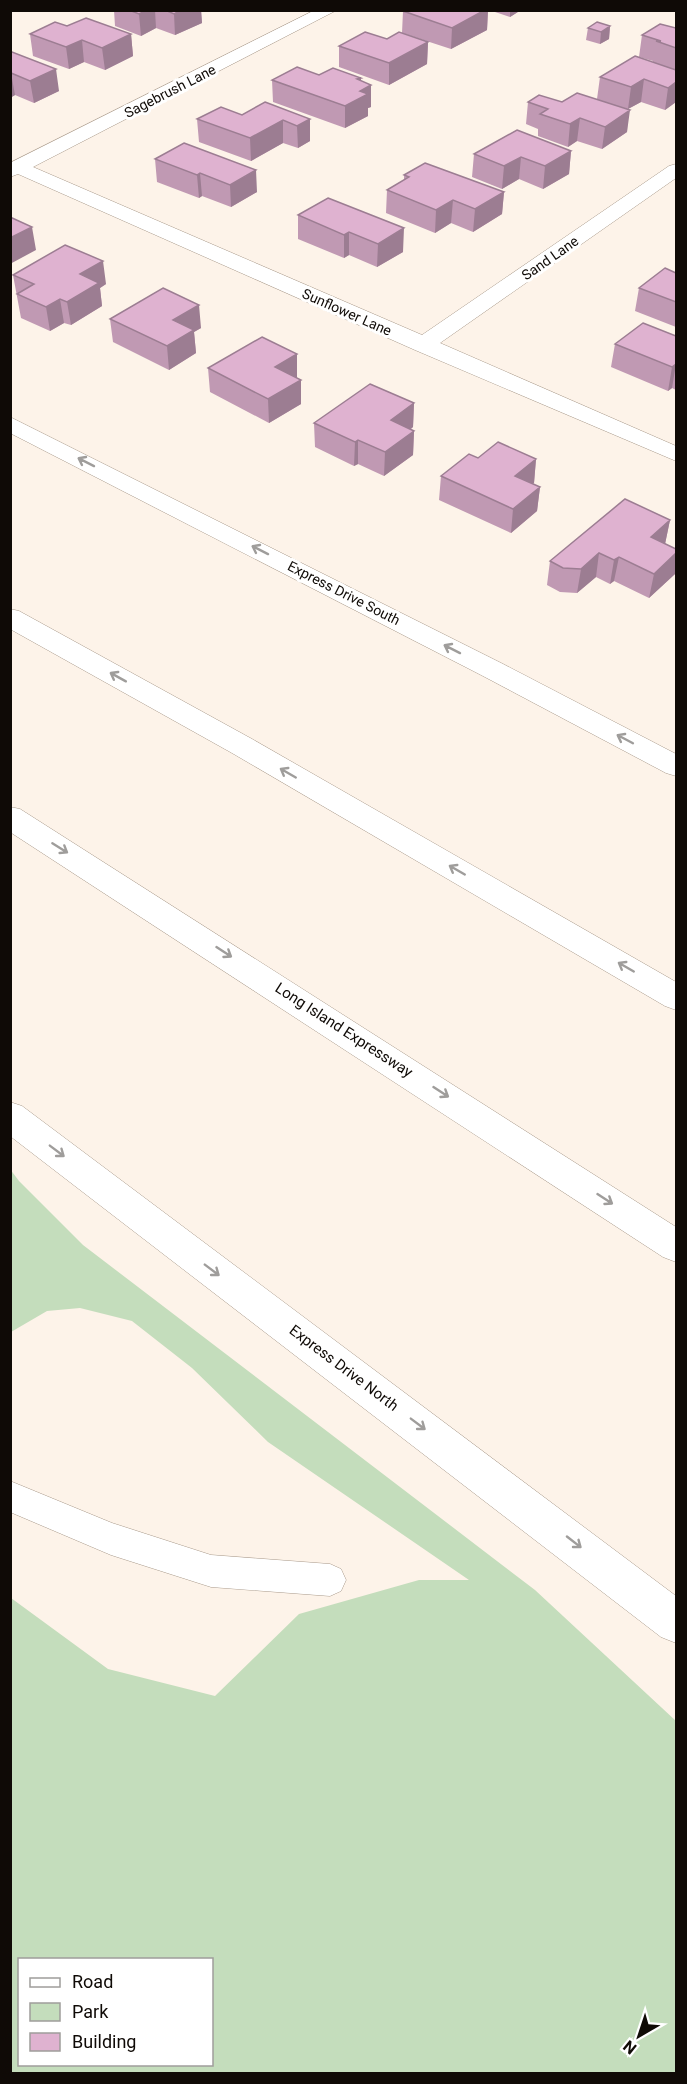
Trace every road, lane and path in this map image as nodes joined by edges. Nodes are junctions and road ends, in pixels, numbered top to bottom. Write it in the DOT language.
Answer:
graph roads {
  1 [pos="329,10"];
  2 [pos="14,169"];
  3 [pos="676,170"];
  4 [pos="423,345"];
  5 [pos="10,424"];
  6 [pos="676,454"];
  7 [pos="10,617"];
  8 [pos="676,766"];
  9 [pos="10,816"];
  10 [pos="676,997"];
  11 [pos="10,1116"];
  12 [pos="676,1246"];
  13 [pos="10,1496"];
  14 [pos="330,1580"];
  15 [pos="676,1622"];
  1 -- 2 [label="main road, Sagebrush Lane"];
  2 -- 4 [label="main road, Sunflower Lane"];
  3 -- 4 [label="main road, Sand Lane"];
  4 -- 6 [label="main road, Sunflower Lane"];
  8 -- 5 [label="main road, Express Drive South, one-way"];
  10 -- 7 [label="main road, one-way"];
  9 -- 12 [label="main road, Long Island Expressway, one-way"];
  11 -- 15 [label="main road, Express Drive North, one-way"];
  13 -- 14 [label="lane"];
}
